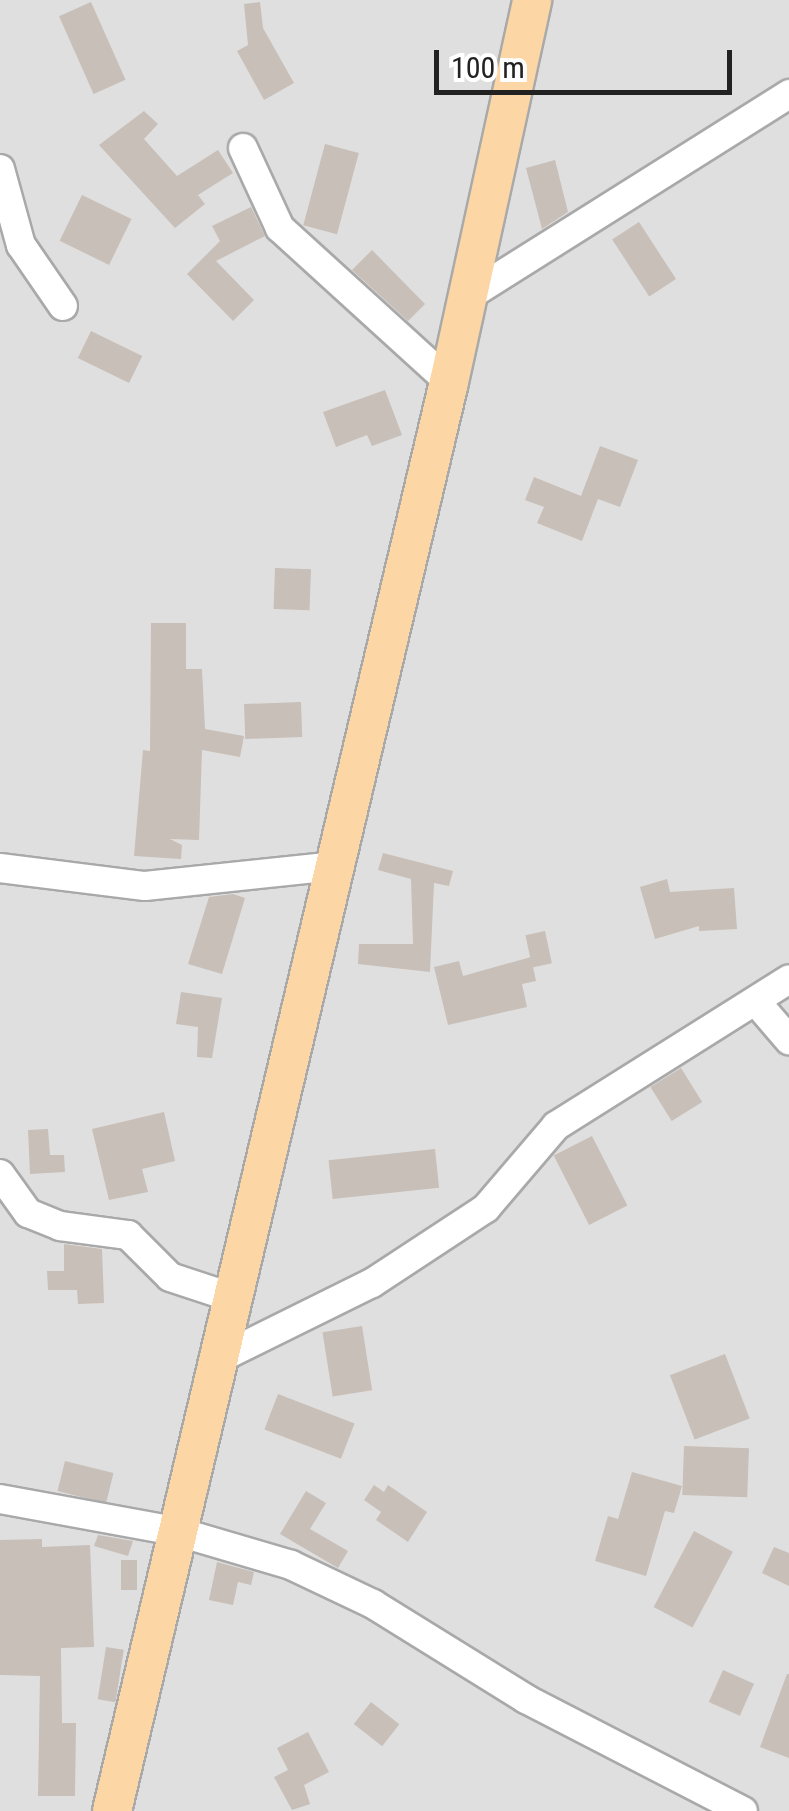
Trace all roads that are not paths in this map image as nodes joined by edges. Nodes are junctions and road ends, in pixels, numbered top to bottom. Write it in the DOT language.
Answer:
graph roads {
  1 [pos="532,0"];
  2 [pos="789,94"];
  3 [pos="242,148"];
  4 [pos="0,169"];
  5 [pos="467,297"];
  6 [pos="63,306"];
  7 [pos="448,382"];
  8 [pos="334,866"];
  9 [pos="0,868"];
  10 [pos="789,980"];
  11 [pos="758,1004"];
  12 [pos="789,1040"];
  13 [pos="0,1174"];
  14 [pos="234,1298"];
  15 [pos="220,1358"];
  16 [pos="0,1499"];
  17 [pos="179,1532"];
  18 [pos="112,1811"];
  19 [pos="743,1811"];
  1 -- 5 [label="main road"];
  2 -- 5 [label="street"];
  3 -- 7 [label="street"];
  4 -- 6 [label="street"];
  5 -- 7 [label="main road"];
  7 -- 8 [label="main road"];
  8 -- 9 [label="street"];
  8 -- 14 [label="main road"];
  10 -- 11 [label="street"];
  11 -- 12 [label="street"];
  11 -- 15 [label="street"];
  13 -- 14 [label="street"];
  14 -- 15 [label="main road"];
  15 -- 17 [label="main road"];
  16 -- 17 [label="street"];
  17 -- 18 [label="main road"];
  17 -- 19 [label="street"];
}
